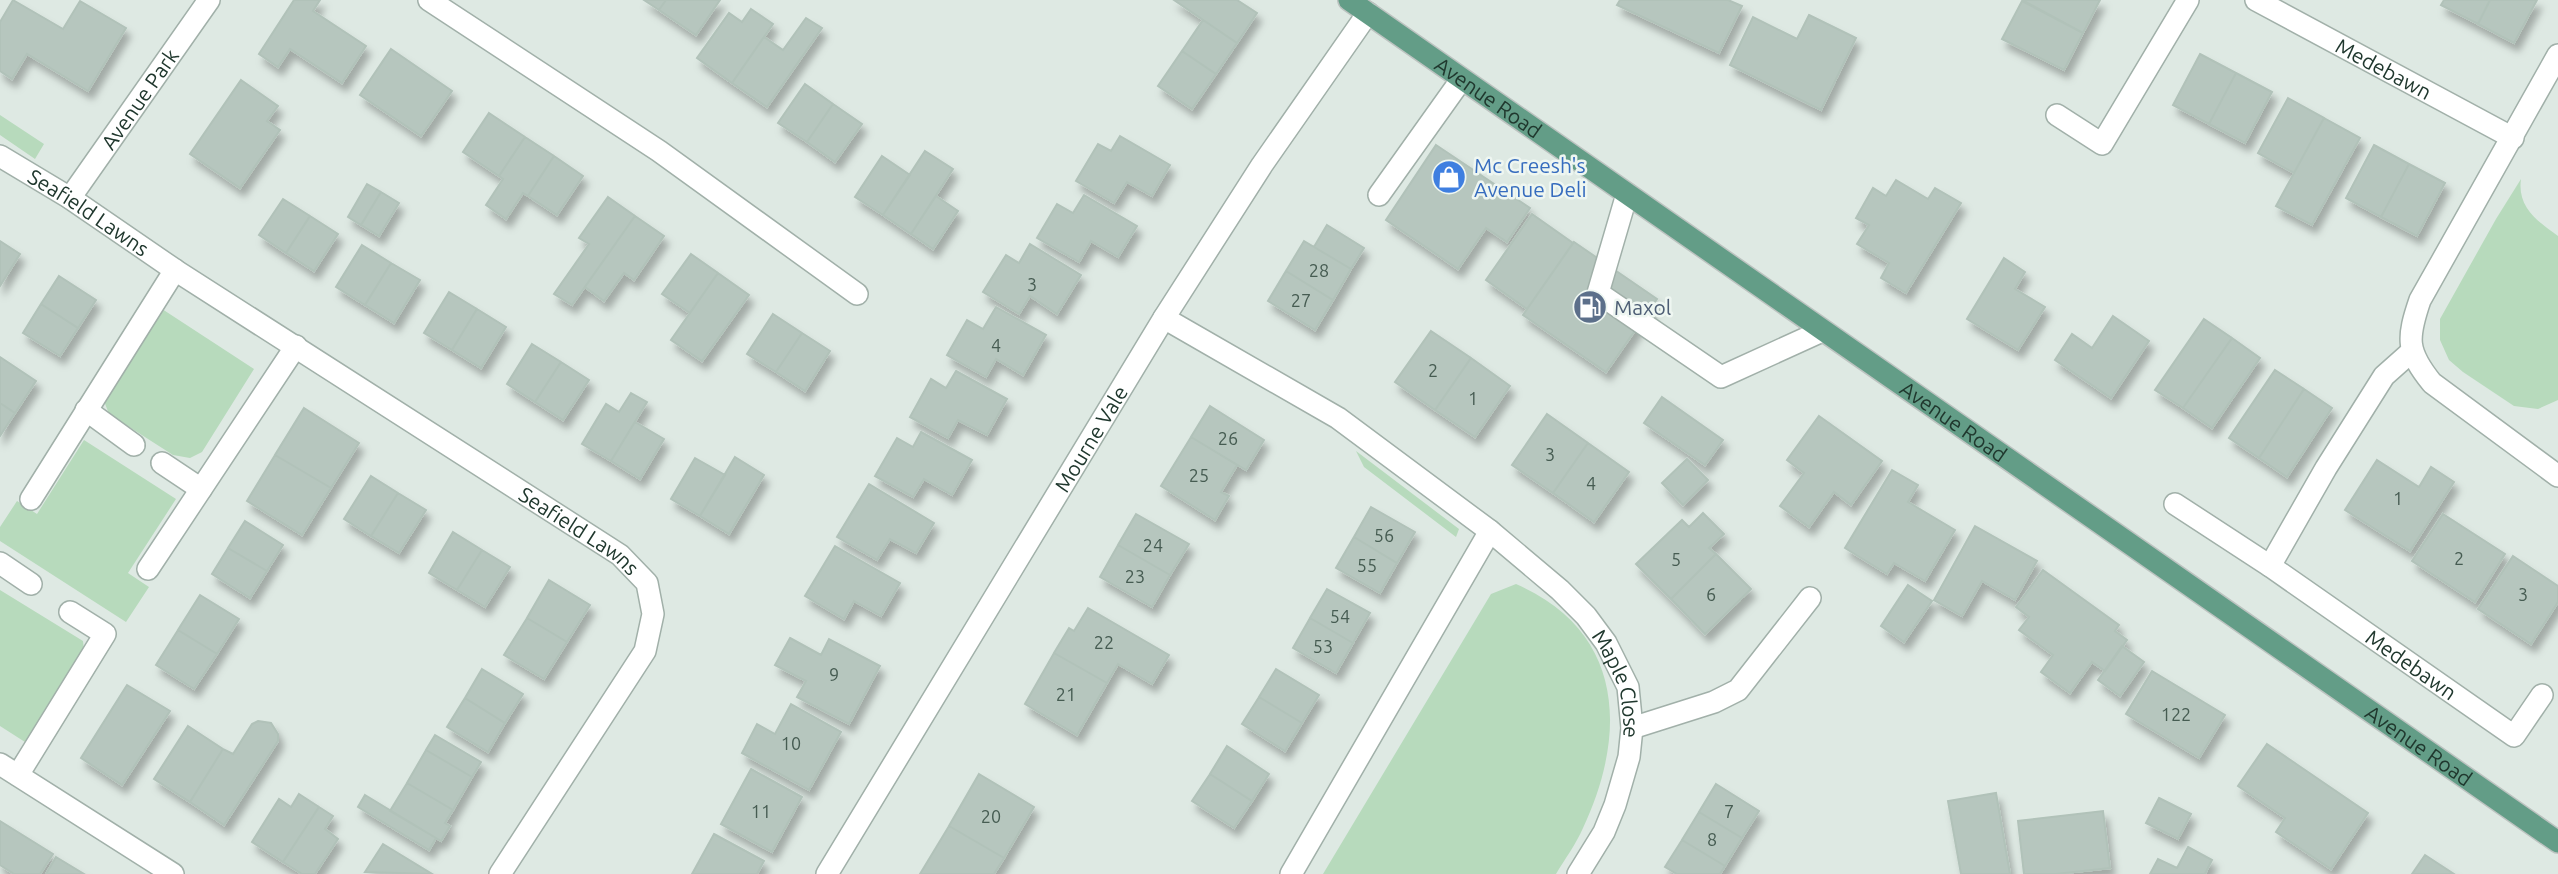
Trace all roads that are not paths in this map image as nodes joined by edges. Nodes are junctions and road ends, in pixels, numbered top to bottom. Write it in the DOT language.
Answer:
graph roads {
  1 [pos="209,0"];
  2 [pos="429,0"];
  3 [pos="1349,0"];
  4 [pos="2188,0"];
  5 [pos="2256,0"];
  6 [pos="1368,13"];
  7 [pos="2558,55"];
  8 [pos="1461,80"];
  9 [pos="2057,116"];
  10 [pos="2513,138"];
  11 [pos="0,156"];
  12 [pos="1626,194"];
  13 [pos="1379,195"];
  14 [pos="70,198"];
  15 [pos="175,270"];
  16 [pos="857,294"];
  17 [pos="1164,318"];
  18 [pos="1822,331"];
  19 [pos="296,346"];
  20 [pos="2411,352"];
  21 [pos="86,410"];
  22 [pos="135,445"];
  23 [pos="162,463"];
  24 [pos="2558,475"];
  25 [pos="201,489"];
  26 [pos="30,499"];
  27 [pos="2175,503"];
  28 [pos="1490,531"];
  29 [pos="0,563"];
  30 [pos="2270,566"];
  31 [pos="148,569"];
  32 [pos="31,584"];
  33 [pos="1811,598"];
  34 [pos="70,612"];
  35 [pos="2542,695"];
  36 [pos="1632,728"];
  37 [pos="9,770"];
  38 [pos="2558,841"];
  39 [pos="173,874"];
  40 [pos="500,874"];
  41 [pos="827,874"];
  42 [pos="1291,874"];
  43 [pos="1578,874"];
  1 -- 14 [label="street, Avenue Park"];
  2 -- 16 [label="street"];
  3 -- 6 [label="main road, Avenue Road"];
  4 -- 9 [label="street"];
  5 -- 10 [label="street, Medebawn"];
  6 -- 8 [label="main road, Avenue Road"];
  6 -- 17 [label="street, Mourne Vale"];
  7 -- 10 [label="street"];
  8 -- 12 [label="main road, Avenue Road"];
  8 -- 13 [label="street"];
  10 -- 20 [label="street"];
  11 -- 14 [label="street, Seafield Lawns"];
  12 -- 18 [label="main road, Avenue Road"];
  12 -- 18 [label="street"];
  14 -- 15 [label="street, Seafield Lawns"];
  15 -- 19 [label="street, Seafield Lawns"];
  15 -- 21 [label="street"];
  17 -- 28 [label="street, Maple Close"];
  17 -- 41 [label="street, Mourne Vale"];
  18 -- 38 [label="main road, Avenue Road"];
  19 -- 25 [label="street"];
  19 -- 40 [label="street, Seafield Lawns"];
  20 -- 24 [label="street"];
  20 -- 30 [label="street"];
  21 -- 22 [label="street"];
  21 -- 26 [label="street"];
  23 -- 25 [label="street"];
  25 -- 31 [label="street"];
  27 -- 30 [label="street, Medebawn"];
  28 -- 36 [label="street, Maple Close"];
  28 -- 42 [label="street"];
  29 -- 32 [label="street"];
  30 -- 35 [label="street, Medebawn"];
  33 -- 36 [label="street"];
  34 -- 37 [label="street"];
  36 -- 43 [label="street, Maple Close"];
  37 -- 39 [label="street"];
}
